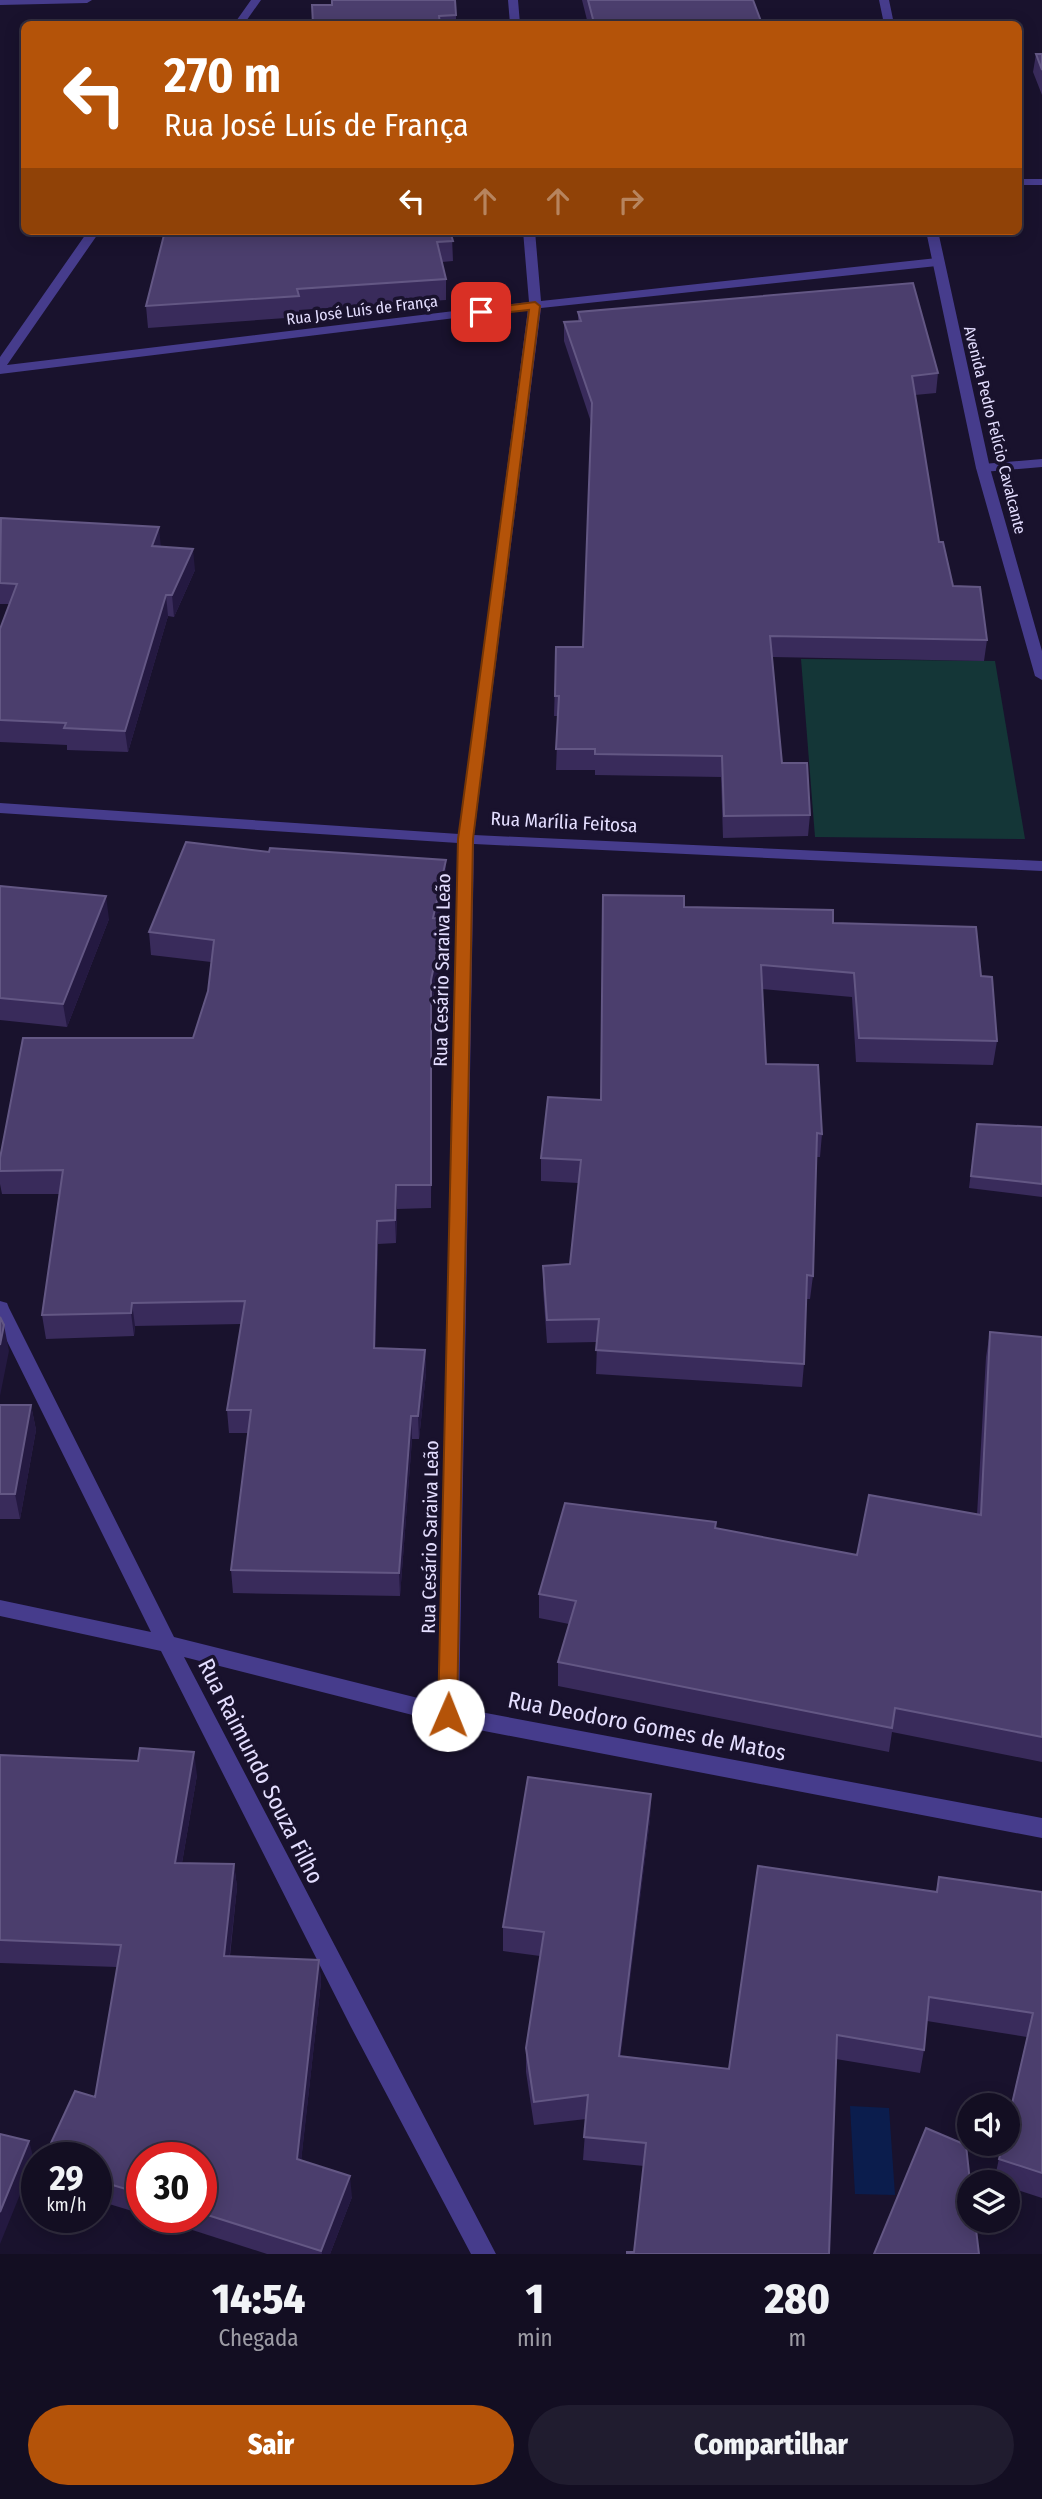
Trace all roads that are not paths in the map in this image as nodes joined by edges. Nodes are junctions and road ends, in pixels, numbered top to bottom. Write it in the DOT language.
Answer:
graph roads {
  1 [pos="87,0"];
  2 [pos="256,0"];
  3 [pos="513,0"];
  4 [pos="884,0"];
  5 [pos="0,2"];
  6 [pos="241,21"];
  7 [pos="515,21"];
  8 [pos="888,21"];
  9 [pos="1022,182"];
  10 [pos="1042,182"];
  11 [pos="91,235"];
  12 [pos="529,235"];
  13 [pos="933,235"];
  14 [pos="937,262"];
  15 [pos="535,306"];
  16 [pos="0,368"];
  17 [pos="1042,463"];
  18 [pos="983,468"];
  19 [pos="1042,676"];
  20 [pos="0,808"];
  21 [pos="466,839"];
  22 [pos="1042,866"];
  23 [pos="0,1308"];
  24 [pos="0,1608"];
  25 [pos="167,1644"];
  26 [pos="448,1715"];
  27 [pos="1042,1828"];
  28 [pos="484,2254"];
  1 -- 5 [label="street"];
  2 -- 6 [label="street"];
  3 -- 7 [label="street"];
  4 -- 8 [label="street"];
  9 -- 10 [label="street"];
  11 -- 16 [label="street"];
  12 -- 15 [label="street, Rua Cesário Saraiva Leão"];
  13 -- 14 [label="street, Avenida Pedro Felício Cavalcante"];
  14 -- 15 [label="street, Rua José Luís de França"];
  14 -- 18 [label="street, Avenida Pedro Felício Cavalcante"];
  15 -- 16 [label="street, Rua José Luís de França"];
  15 -- 21 [label="street, Rua Cesário Saraiva Leão"];
  17 -- 18 [label="street"];
  18 -- 19 [label="street, Avenida Pedro Felício Cavalcante"];
  20 -- 21 [label="street, Rua Marília Feitosa"];
  21 -- 22 [label="street, Rua Marília Feitosa"];
  21 -- 26 [label="street, Rua Cesário Saraiva Leão"];
  23 -- 25 [label="street, Rua Raimundo Souza Filho"];
  24 -- 25 [label="street, Rua Deodoro Gomes de Matos"];
  25 -- 26 [label="street, Rua Deodoro Gomes de Matos"];
  25 -- 28 [label="street, Rua Raimundo Souza Filho"];
  26 -- 27 [label="street, Rua Deodoro Gomes de Matos"];
}
